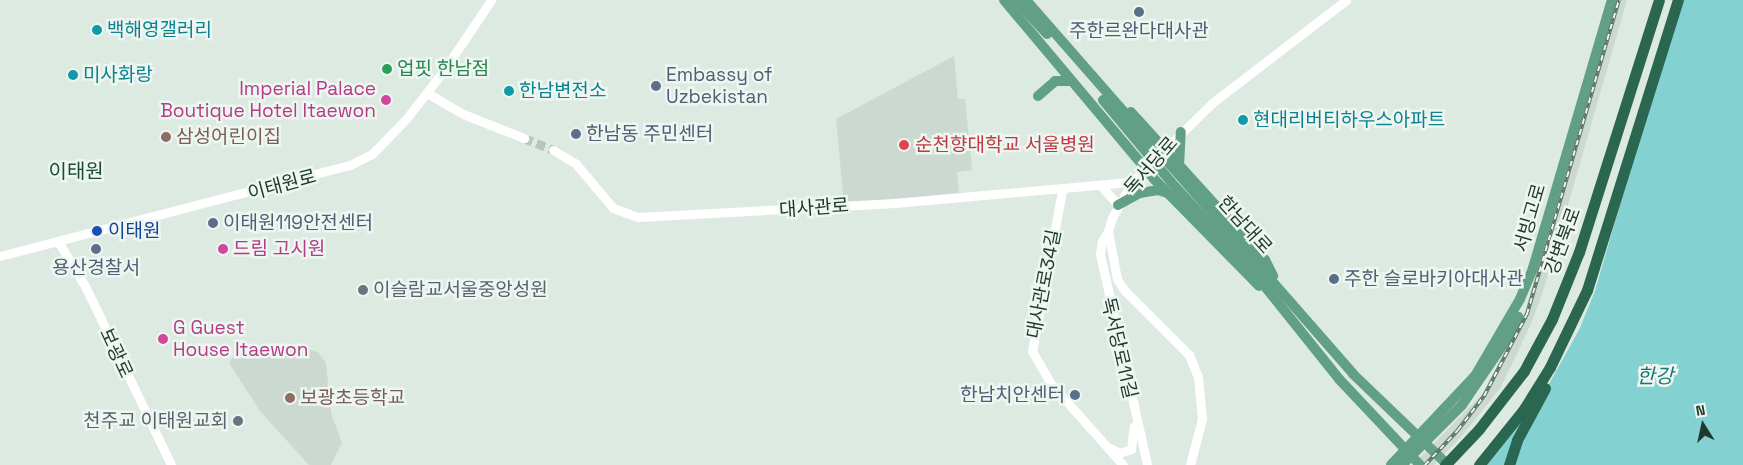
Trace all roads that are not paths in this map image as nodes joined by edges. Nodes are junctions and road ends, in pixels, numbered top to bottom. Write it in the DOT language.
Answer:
graph roads {
  1 [pos="491,0"];
  2 [pos="1004,0"];
  3 [pos="1016,0"];
  4 [pos="1026,0"];
  5 [pos="1033,0"];
  6 [pos="1346,0"];
  7 [pos="1613,0"];
  8 [pos="1659,0"];
  9 [pos="1678,0"];
  10 [pos="1070,81"];
  11 [pos="427,93"];
  12 [pos="1038,96"];
  13 [pos="1107,100"];
  14 [pos="1140,122"];
  15 [pos="1181,132"];
  16 [pos="524,138"];
  17 [pos="1120,140"];
  18 [pos="1163,149"];
  19 [pos="553,150"];
  20 [pos="1179,166"];
  21 [pos="1145,168"];
  22 [pos="1132,182"];
  23 [pos="1100,186"];
  24 [pos="1062,191"];
  25 [pos="1167,193"];
  26 [pos="1118,205"];
  27 [pos="1214,222"];
  28 [pos="1108,231"];
  29 [pos="59,243"];
  30 [pos="0,256"];
  31 [pos="1281,290"];
  32 [pos="1587,290"];
  33 [pos="1272,297"];
  34 [pos="1134,416"];
  35 [pos="1100,440"];
  36 [pos="171,465"];
  37 [pos="1123,465"];
  38 [pos="1147,465"];
  39 [pos="1190,465"];
  40 [pos="1391,465"];
  41 [pos="1402,465"];
  42 [pos="1420,465"];
  43 [pos="1446,465"];
  44 [pos="1479,465"];
  45 [pos="1510,465"];
  1 -- 11 [label="main road, 이태원로"];
  2 -- 10 [label="main road"];
  3 -- 13 [label="main road, 한남대로"];
  4 -- 13 [label="main road, 한남대로"];
  5 -- 14 [label="main road"];
  6 -- 15 [label="main road, 독서당로"];
  7 -- 40 [label="main road, 서빙고로"];
  7 -- 41 [label="main road, 서빙고로"];
  8 -- 43 [label="highway, 강변북로"];
  9 -- 32 [label="highway, 강변북로"];
  10 -- 12 [label="main road"];
  10 -- 17 [label="main road"];
  11 -- 16 [label="main road"];
  11 -- 29 [label="main road, 이태원로"];
  13 -- 27 [label="main road, 한남대로"];
  14 -- 17 [label="main road"];
  14 -- 18 [label="main road"];
  15 -- 18 [label="main road, 독서당로"];
  15 -- 20 [label="main road"];
  17 -- 21 [label="main road"];
  18 -- 20 [label="main road"];
  18 -- 21 [label="main road, 독서당로"];
  19 -- 24 [label="main road, 대사관로"];
  20 -- 31 [label="main road"];
  21 -- 22 [label="main road, 독서당로"];
  21 -- 25 [label="main road"];
  22 -- 23 [label="main road, 대사관로"];
  22 -- 26 [label="main road, 독서당로"];
  23 -- 24 [label="main road, 대사관로"];
  23 -- 26 [label="main road"];
  24 -- 35 [label="main road, 대사관로34길"];
  25 -- 26 [label="main road"];
  25 -- 33 [label="main road"];
  26 -- 28 [label="main road, 독서당로"];
  27 -- 31 [label="main road, 한남대로"];
  27 -- 33 [label="main road, 한남대로"];
  28 -- 34 [label="main road, 독서당로11길"];
  28 -- 39 [label="main road, 독서당로"];
  29 -- 30 [label="main road, 이태원로"];
  29 -- 36 [label="main road, 보광로"];
  31 -- 43 [label="main road, 한남대로"];
  32 -- 44 [label="highway, 강변북로"];
  32 -- 45 [label="highway"];
  33 -- 42 [label="main road, 한남대로"];
  34 -- 35 [label="main road"];
  34 -- 38 [label="main road, 독서당로11길"];
  35 -- 37 [label="main road, 대사관로34길"];
}
